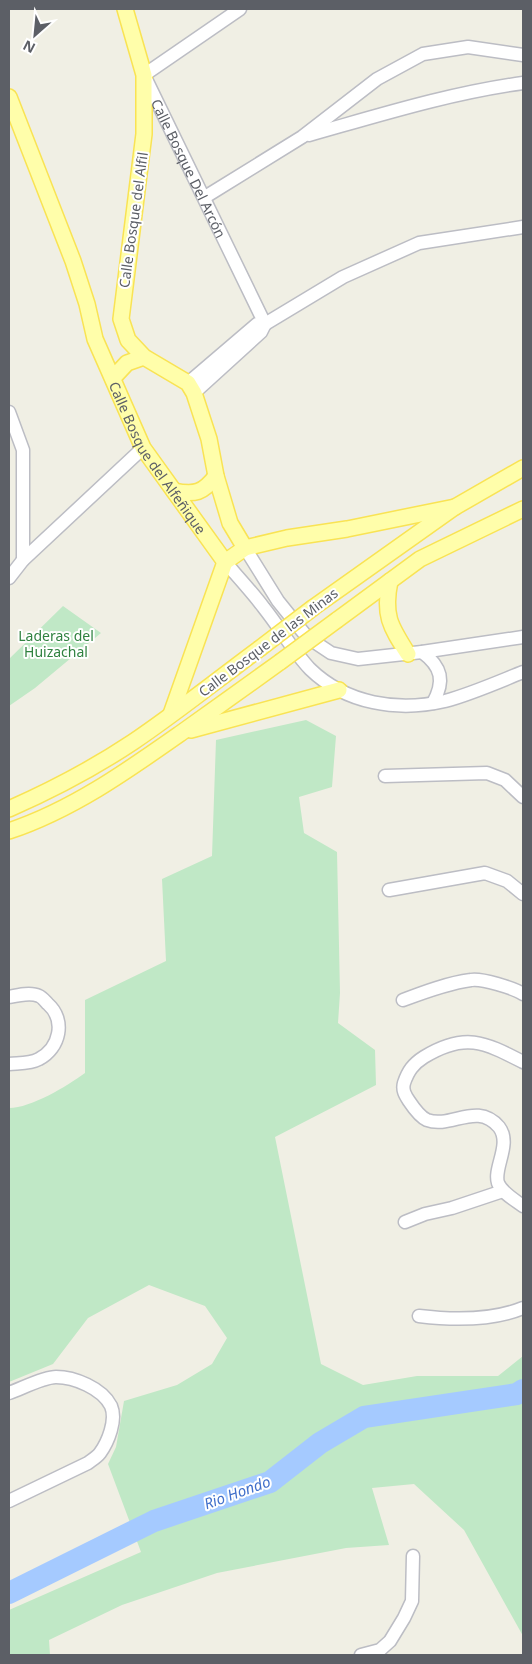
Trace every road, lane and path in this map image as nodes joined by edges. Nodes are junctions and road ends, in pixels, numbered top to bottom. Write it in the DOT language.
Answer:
graph roads {
  1 [pos="125,9"];
  2 [pos="240,9"];
  3 [pos="523,55"];
  4 [pos="144,75"];
  5 [pos="523,83"];
  6 [pos="9,97"];
  7 [pos="302,137"];
  8 [pos="205,197"];
  9 [pos="523,227"];
  10 [pos="265,324"];
  11 [pos="144,357"];
  12 [pos="113,378"];
  13 [pos="191,388"];
  14 [pos="9,412"];
  15 [pos="143,448"];
  16 [pos="523,468"];
  17 [pos="216,476"];
  18 [pos="174,491"];
  19 [pos="455,507"];
  20 [pos="523,509"];
  21 [pos="244,548"];
  22 [pos="23,560"];
  23 [pos="226,562"];
  24 [pos="9,578"];
  25 [pos="390,581"];
  26 [pos="523,637"];
  27 [pos="415,653"];
  28 [pos="523,672"];
  29 [pos="339,690"];
  30 [pos="433,703"];
  31 [pos="171,714"];
  32 [pos="180,733"];
  33 [pos="385,776"];
  34 [pos="522,793"];
  35 [pos="9,809"];
  36 [pos="9,831"];
  37 [pos="389,890"];
  38 [pos="523,894"];
  39 [pos="523,994"];
  40 [pos="9,997"];
  41 [pos="403,1000"];
  42 [pos="523,1062"];
  43 [pos="9,1064"];
  44 [pos="503,1191"];
  45 [pos="523,1206"];
  46 [pos="405,1222"];
  47 [pos="523,1308"];
  48 [pos="418,1316"];
  49 [pos="9,1394"];
  50 [pos="9,1501"];
  51 [pos="413,1556"];
  52 [pos="360,1655"];
  1 -- 4 [label="main road, Calle Bosque Del Arcón"];
  2 -- 4 [label="street"];
  3 -- 7 [label="street"];
  4 -- 8 [label="street, Calle Bosque Del Arcón"];
  4 -- 11 [label="main road, Calle Bosque del Alfil"];
  5 -- 7 [label="street"];
  6 -- 12 [label="main road, Calle Bosque del Alfeñique"];
  7 -- 8 [label="street"];
  8 -- 10 [label="street, Calle Bosque Del Arcón"];
  9 -- 10 [label="street"];
  10 -- 13 [label="street"];
  11 -- 12 [label="main road"];
  11 -- 13 [label="main road"];
  12 -- 15 [label="main road, Calle Bosque del Alfeñique"];
  13 -- 17 [label="main road, Calle Bosque del Alfeñique"];
  14 -- 22 [label="street"];
  15 -- 18 [label="main road, Calle Bosque del Alfeñique"];
  15 -- 22 [label="street"];
  16 -- 19 [label="main road, Calle Bosque de las Minas"];
  17 -- 18 [label="main road"];
  17 -- 21 [label="main road, Calle Bosque del Alfeñique"];
  18 -- 23 [label="main road, Calle Bosque del Alfeñique"];
  19 -- 21 [label="main road"];
  19 -- 31 [label="main road, Calle Bosque de las Minas, bridge"];
  20 -- 25 [label="main road, Calle Bosque de las Minas"];
  21 -- 23 [label="main road"];
  21 -- 27 [label="street, Calle Bosque del Alfeñique"];
  22 -- 24 [label="street"];
  23 -- 29 [label="street, Calle Bosque del Alfeñique"];
  23 -- 31 [label="main road"];
  25 -- 27 [label="main road"];
  25 -- 32 [label="main road, Calle Bosque de las Minas, bridge"];
  26 -- 27 [label="street, Calle Bosque del Alfeñique"];
  27 -- 30 [label="street"];
  28 -- 30 [label="street, Calle Bosque del Alfeñique"];
  29 -- 30 [label="street, Calle Bosque del Alfeñique"];
  29 -- 32 [label="main road"];
  31 -- 35 [label="main road, Calle Bosque de las Minas"];
  32 -- 36 [label="main road, Calle Bosque de las Minas"];
  33 -- 34 [label="street"];
  37 -- 38 [label="street"];
  39 -- 41 [label="street"];
  40 -- 43 [label="street"];
  42 -- 44 [label="street"];
  44 -- 45 [label="street"];
  44 -- 46 [label="street"];
  47 -- 48 [label="street"];
  49 -- 50 [label="street"];
  51 -- 52 [label="street"];
}
